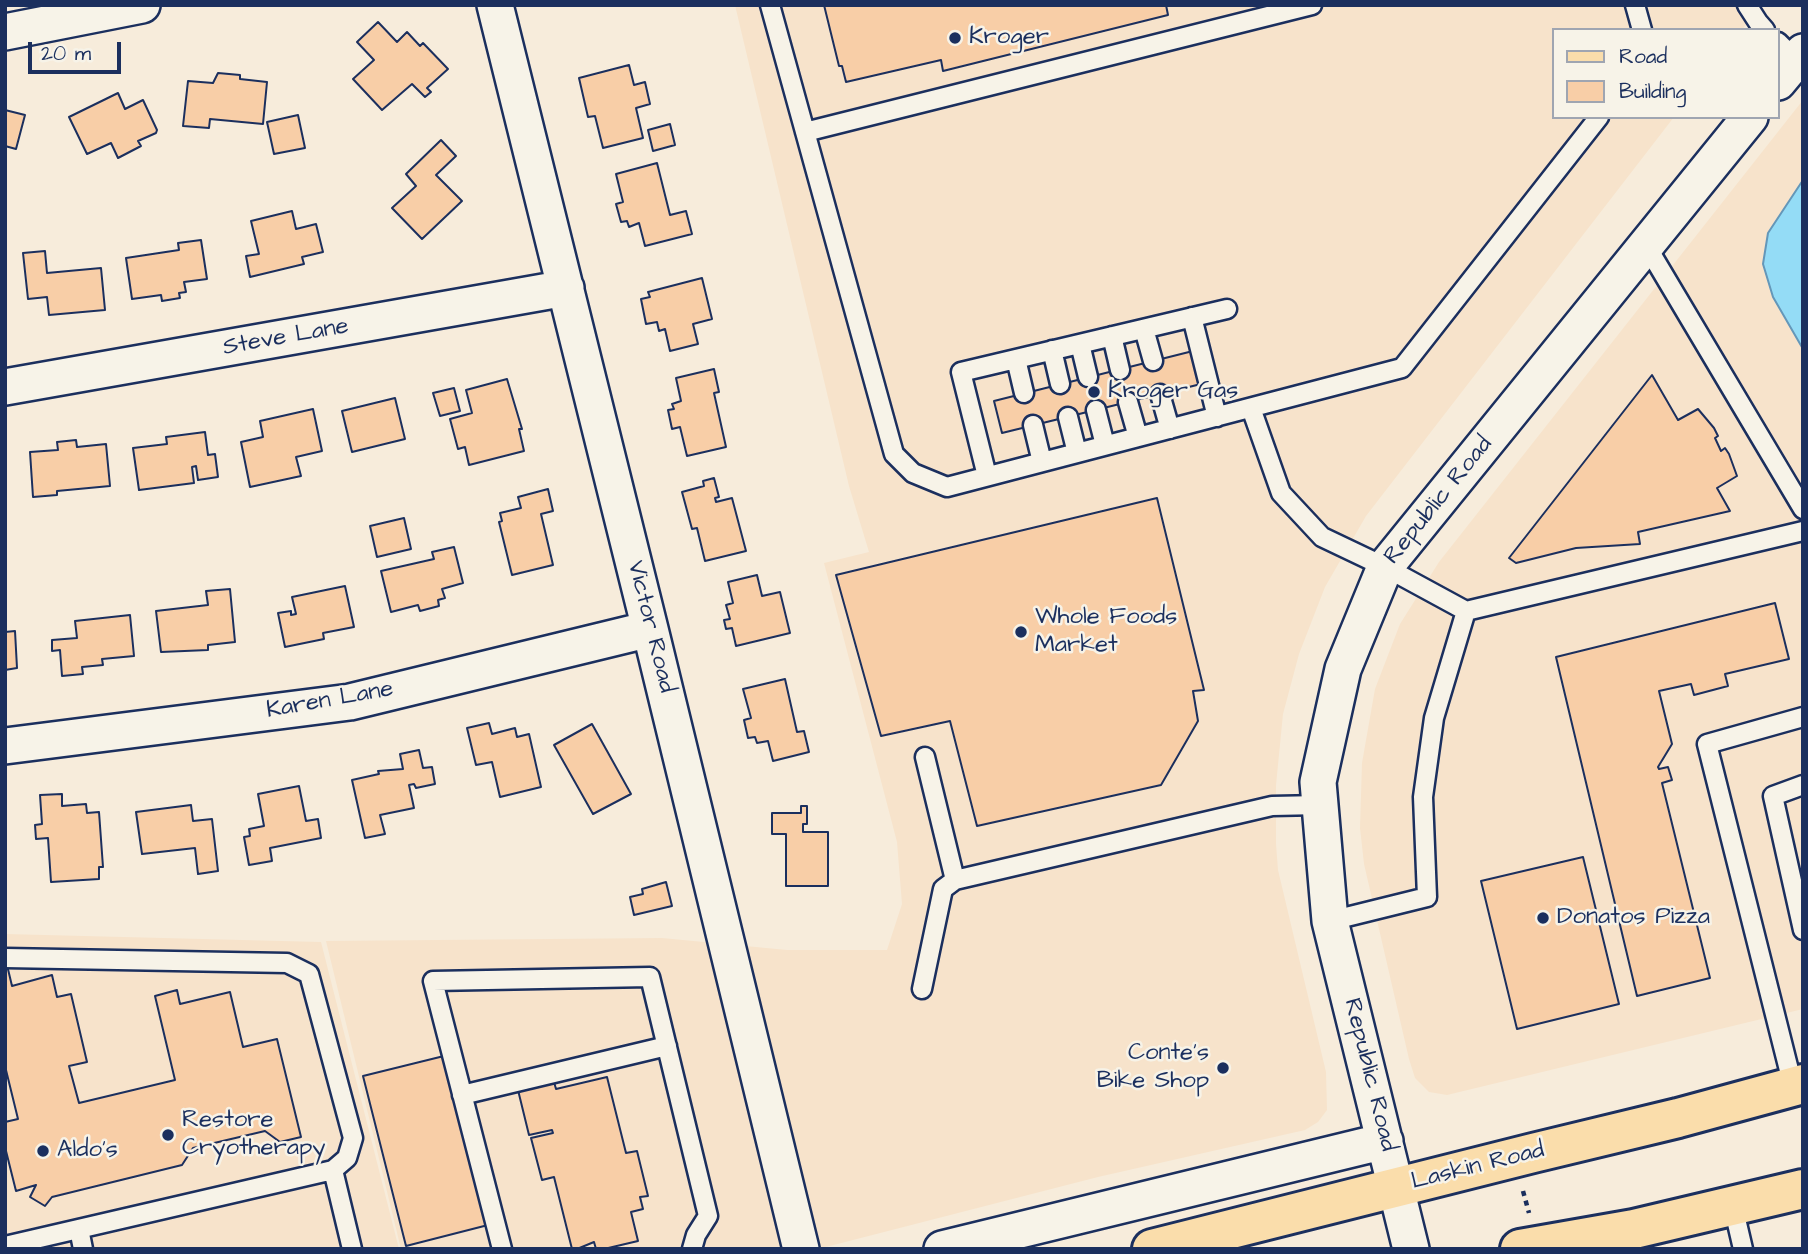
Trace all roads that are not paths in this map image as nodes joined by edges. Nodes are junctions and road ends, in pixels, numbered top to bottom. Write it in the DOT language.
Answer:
graph roads {
  1 [pos="142,5"];
  2 [pos="495,5"];
  3 [pos="770,5"];
  4 [pos="1312,5"];
  5 [pos="1635,5"];
  6 [pos="1746,5"];
  7 [pos="1641,28"];
  8 [pos="1763,28"];
  9 [pos="5,32"];
  10 [pos="1597,119"];
  11 [pos="1748,119"];
  12 [pos="805,132"];
  13 [pos="1646,245"];
  14 [pos="566,289"];
  15 [pos="1227,309"];
  16 [pos="1192,317"];
  17 [pos="1144,329"];
  18 [pos="1112,336"];
  19 [pos="1080,344"];
  20 [pos="1052,351"];
  21 [pos="1016,359"];
  22 [pos="1153,361"];
  23 [pos="1120,370"];
  24 [pos="1088,377"];
  25 [pos="1060,384"];
  26 [pos="5,387"];
  27 [pos="1024,393"];
  28 [pos="1160,394"];
  29 [pos="1128,402"];
  30 [pos="1251,408"];
  31 [pos="1096,410"];
  32 [pos="1068,416"];
  33 [pos="1216,416"];
  34 [pos="1033,425"];
  35 [pos="1170,429"];
  36 [pos="1138,437"];
  37 [pos="1105,446"];
  38 [pos="1077,453"];
  39 [pos="1042,462"];
  40 [pos="987,477"];
  41 [pos="1803,509"];
  42 [pos="1803,531"];
  43 [pos="1385,567"];
  44 [pos="1466,611"];
  45 [pos="650,629"];
  46 [pos="1803,717"];
  47 [pos="5,746"];
  48 [pos="925,757"];
  49 [pos="1803,785"];
  50 [pos="1320,805"];
  51 [pos="955,880"];
  52 [pos="1330,921"];
  53 [pos="1803,930"];
  54 [pos="5,958"];
  55 [pos="922,989"];
  56 [pos="667,1046"];
  57 [pos="1798,1085"];
  58 [pos="463,1095"];
  59 [pos="1385,1141"];
  60 [pos="333,1170"];
  61 [pos="1397,1188"];
  62 [pos="1803,1189"];
  63 [pos="1733,1206"];
  64 [pos="79,1229"];
  65 [pos="1525,1235"];
  66 [pos="5,1246"];
  67 [pos="83,1249"];
  68 [pos="352,1249"];
  69 [pos="502,1249"];
  70 [pos="692,1249"];
  71 [pos="801,1249"];
  72 [pos="942,1249"];
  73 [pos="1152,1249"];
  74 [pos="1412,1249"];
  75 [pos="1743,1249"];
  1 -- 9 [label="street"];
  2 -- 14 [label="street, Victor Road"];
  3 -- 12 [label="lane"];
  4 -- 12 [label="lane"];
  5 -- 7 [label="lane"];
  6 -- 8 [label="lane"];
  10 -- 30 [label="lane"];
  11 -- 13 [label="street, Republic Road"];
  12 -- 40 [label="lane"];
  13 -- 41 [label="lane"];
  13 -- 43 [label="street, Republic Road"];
  14 -- 26 [label="street, Steve Lane"];
  14 -- 45 [label="street, Victor Road"];
  15 -- 16 [label="lane"];
  16 -- 17 [label="lane"];
  16 -- 33 [label="lane"];
  17 -- 18 [label="lane"];
  17 -- 22 [label="lane"];
  18 -- 19 [label="lane"];
  18 -- 23 [label="lane"];
  19 -- 20 [label="lane"];
  19 -- 24 [label="lane"];
  20 -- 21 [label="lane"];
  20 -- 25 [label="lane"];
  21 -- 27 [label="lane"];
  21 -- 40 [label="lane"];
  28 -- 35 [label="lane"];
  29 -- 36 [label="lane"];
  30 -- 33 [label="lane"];
  30 -- 43 [label="lane"];
  31 -- 37 [label="lane"];
  32 -- 38 [label="lane"];
  33 -- 35 [label="lane"];
  34 -- 39 [label="lane"];
  35 -- 36 [label="lane"];
  36 -- 37 [label="lane"];
  37 -- 38 [label="lane"];
  38 -- 39 [label="lane"];
  39 -- 40 [label="lane"];
  42 -- 44 [label="lane"];
  43 -- 44 [label="lane"];
  43 -- 50 [label="street, Republic Road"];
  44 -- 52 [label="lane"];
  45 -- 47 [label="street, Karen Lane"];
  45 -- 71 [label="street, Victor Road"];
  46 -- 57 [label="lane"];
  48 -- 51 [label="lane"];
  49 -- 53 [label="lane"];
  50 -- 51 [label="lane"];
  50 -- 52 [label="street, Republic Road"];
  51 -- 55 [label="lane"];
  52 -- 59 [label="street, Republic Road"];
  54 -- 60 [label="lane"];
  56 -- 58 [label="lane"];
  56 -- 58 [label="lane"];
  56 -- 70 [label="lane"];
  57 -- 61 [label="main road, Laskin Road"];
  58 -- 69 [label="lane"];
  59 -- 61 [label="street, Republic Road"];
  59 -- 72 [label="street"];
  60 -- 64 [label="lane"];
  60 -- 68 [label="lane"];
  61 -- 73 [label="main road, Laskin Road"];
  61 -- 74 [label="street, Republic Road"];
  62 -- 63 [label="main road"];
  63 -- 65 [label="main road"];
  63 -- 75 [label="lane"];
  64 -- 66 [label="lane"];
  64 -- 67 [label="lane"];
}
